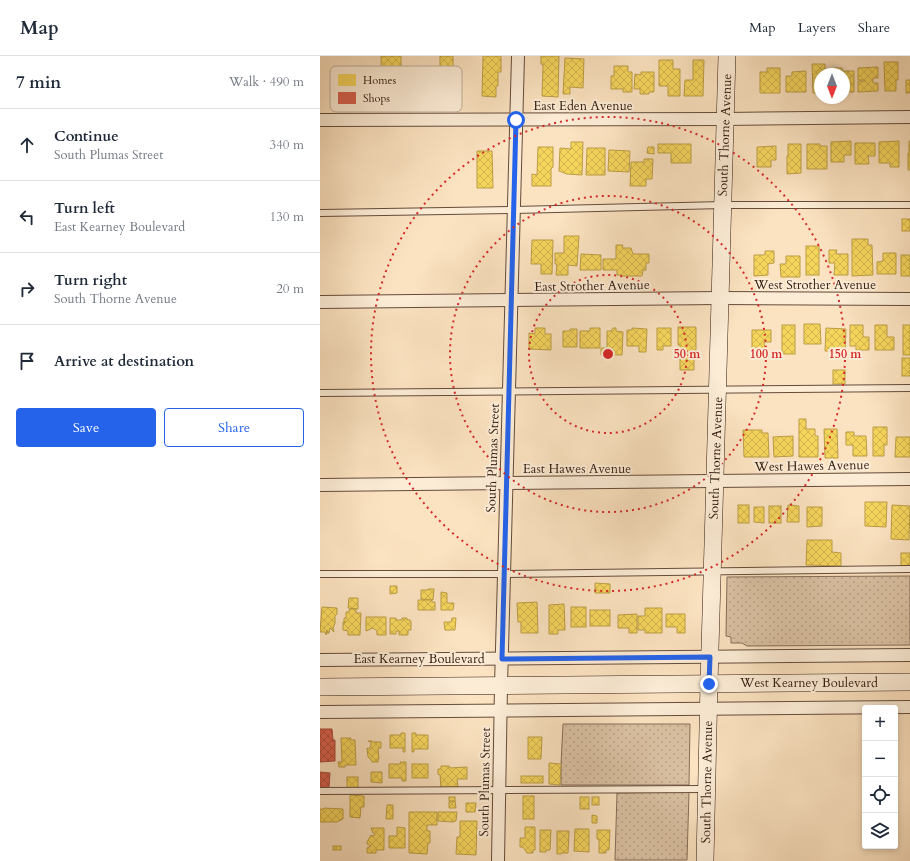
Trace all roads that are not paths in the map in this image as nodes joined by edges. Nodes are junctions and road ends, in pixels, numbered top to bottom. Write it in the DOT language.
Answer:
graph roads {
  1 [pos="518,56"];
  2 [pos="728,56"];
  3 [pos="910,117"];
  4 [pos="726,119"];
  5 [pos="320,120"];
  6 [pos="516,120"];
  7 [pos="723,205"];
  8 [pos="910,205"];
  9 [pos="514,210"];
  10 [pos="320,213"];
  11 [pos="720,298"];
  12 [pos="910,299"];
  13 [pos="512,300"];
  14 [pos="320,302"];
  15 [pos="910,388"];
  16 [pos="718,390"];
  17 [pos="509,391"];
  18 [pos="320,393"];
  19 [pos="910,479"];
  20 [pos="715,482"];
  21 [pos="507,484"];
  22 [pos="320,485"];
  23 [pos="910,569"];
  24 [pos="712,571"];
  25 [pos="320,574"];
  26 [pos="504,574"];
  27 [pos="910,656"];
  28 [pos="710,657"];
  29 [pos="502,659"];
  30 [pos="320,660"];
  31 [pos="910,682"];
  32 [pos="709,684"];
  33 [pos="501,686"];
  34 [pos="320,687"];
  35 [pos="910,707"];
  36 [pos="708,709"];
  37 [pos="500,711"];
  38 [pos="320,712"];
  39 [pos="707,789"];
  40 [pos="499,790"];
  41 [pos="320,791"];
  42 [pos="498,861"];
  43 [pos="705,861"];
  1 -- 6 [label="street, South Plumas Street"];
  2 -- 4 [label="main road, South Thorne Avenue"];
  3 -- 4 [label="street, East Eden Avenue"];
  4 -- 6 [label="street, East Eden Avenue"];
  4 -- 7 [label="main road, South Thorne Avenue"];
  5 -- 6 [label="street, East Eden Avenue"];
  6 -- 9 [label="street, South Plumas Street"];
  7 -- 8 [label="lane"];
  7 -- 9 [label="lane"];
  7 -- 11 [label="main road, South Thorne Avenue"];
  9 -- 10 [label="lane"];
  9 -- 13 [label="street, South Plumas Street"];
  11 -- 12 [label="street, West Strother Avenue"];
  11 -- 13 [label="street, East Strother Avenue"];
  11 -- 16 [label="main road, South Thorne Avenue"];
  13 -- 14 [label="street, East Strother Avenue"];
  13 -- 17 [label="street, South Plumas Street"];
  15 -- 16 [label="lane"];
  16 -- 17 [label="lane"];
  16 -- 20 [label="main road, South Thorne Avenue"];
  17 -- 18 [label="lane"];
  17 -- 21 [label="street, South Plumas Street"];
  19 -- 20 [label="street, West Hawes Avenue"];
  20 -- 21 [label="street, East Hawes Avenue"];
  20 -- 24 [label="main road, South Thorne Avenue"];
  21 -- 22 [label="street, East Hawes Avenue"];
  21 -- 26 [label="street, South Plumas Street"];
  23 -- 24 [label="lane"];
  24 -- 26 [label="lane"];
  24 -- 28 [label="main road, South Thorne Avenue"];
  25 -- 26 [label="lane"];
  26 -- 29 [label="street, South Plumas Street"];
  27 -- 28 [label="street, West Kearney Boulevard"];
  28 -- 29 [label="street, East Kearney Boulevard"];
  28 -- 32 [label="main road, South Thorne Avenue"];
  29 -- 30 [label="street, East Kearney Boulevard"];
  29 -- 33 [label="street, South Plumas Street"];
  31 -- 32 [label="main road, West Kearney Boulevard"];
  32 -- 33 [label="main road"];
  32 -- 36 [label="main road, South Thorne Avenue"];
  33 -- 34 [label="main road"];
  33 -- 37 [label="street, South Plumas Street"];
  35 -- 36 [label="street, West Kearney Boulevard"];
  36 -- 37 [label="street"];
  36 -- 39 [label="main road, South Thorne Avenue"];
  37 -- 38 [label="street"];
  37 -- 40 [label="street, South Plumas Street"];
  39 -- 40 [label="lane"];
  39 -- 43 [label="main road, South Thorne Avenue"];
  40 -- 41 [label="lane"];
  40 -- 42 [label="street, South Plumas Street"];
}
